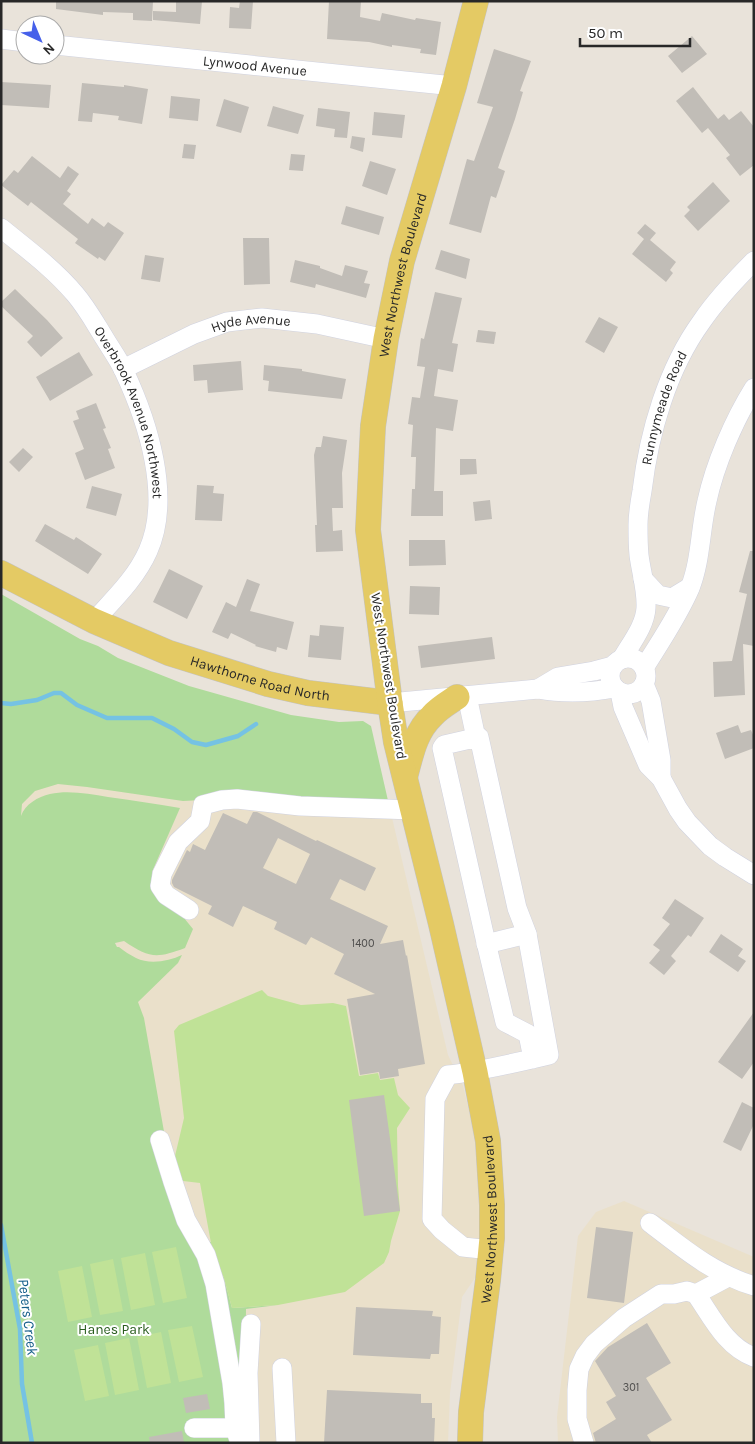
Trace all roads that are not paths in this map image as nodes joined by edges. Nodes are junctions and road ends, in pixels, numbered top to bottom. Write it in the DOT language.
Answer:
graph roads {
  1 [pos="476,1"];
  2 [pos="1,39"];
  3 [pos="15,41"];
  4 [pos="65,46"];
  5 [pos="454,86"];
  6 [pos="1,228"];
  7 [pos="754,261"];
  8 [pos="386,338"];
  9 [pos="123,369"];
  10 [pos="754,388"];
  11 [pos="1,573"];
  12 [pos="643,579"];
  13 [pos="690,587"];
  14 [pos="94,621"];
  15 [pos="617,662"];
  16 [pos="644,676"];
  17 [pos="538,690"];
  18 [pos="617,690"];
  19 [pos="462,696"];
  20 [pos="390,703"];
  21 [pos="476,738"];
  22 [pos="405,777"];
  23 [pos="661,778"];
  24 [pos="413,810"];
  25 [pos="754,875"];
  26 [pos="189,910"];
  27 [pos="527,934"];
  28 [pos="486,944"];
  29 [pos="541,1057"];
  30 [pos="475,1072"];
  31 [pos="160,1140"];
  32 [pos="650,1223"];
  33 [pos="491,1250"];
  34 [pos="728,1277"];
  35 [pos="754,1286"];
  36 [pos="696,1294"];
  37 [pos="251,1324"];
  38 [pos="754,1357"];
  39 [pos="282,1368"];
  40 [pos="194,1428"];
  41 [pos="237,1435"];
  42 [pos="250,1443"];
  43 [pos="286,1443"];
  44 [pos="470,1443"];
  45 [pos="584,1443"];
  1 -- 5 [label="main road, West Northwest Boulevard"];
  2 -- 3 [label="street"];
  4 -- 5 [label="street, Lynwood Avenue"];
  5 -- 8 [label="main road, West Northwest Boulevard"];
  6 -- 9 [label="street, Overbrook Avenue Northwest"];
  7 -- 12 [label="street, Runnymeade Road"];
  8 -- 9 [label="street, Hyde Avenue"];
  8 -- 20 [label="main road, West Northwest Boulevard"];
  9 -- 14 [label="street, Overbrook Avenue Northwest"];
  10 -- 13 [label="street"];
  11 -- 14 [label="main road, Hawthorne Road North"];
  12 -- 13 [label="street"];
  12 -- 15 [label="street, Runnymeade Road"];
  13 -- 16 [label="street"];
  14 -- 20 [label="main road, Hawthorne Road North"];
  15 -- 16 [label="street"];
  15 -- 17 [label="street, Hawthorne Road North"];
  15 -- 18 [label="street"];
  16 -- 18 [label="street"];
  16 -- 23 [label="street"];
  17 -- 18 [label="street, Hawthorne Road North"];
  17 -- 19 [label="street, Hawthorne Road North"];
  18 -- 23 [label="street"];
  19 -- 20 [label="street, Hawthorne Road North"];
  19 -- 21 [label="street"];
  19 -- 22 [label="main road"];
  20 -- 22 [label="main road, West Northwest Boulevard"];
  21 -- 27 [label="street"];
  21 -- 28 [label="street"];
  22 -- 24 [label="main road, West Northwest Boulevard"];
  23 -- 25 [label="street"];
  24 -- 26 [label="street"];
  24 -- 30 [label="main road, West Northwest Boulevard"];
  27 -- 28 [label="street"];
  27 -- 29 [label="street"];
  28 -- 29 [label="street"];
  29 -- 30 [label="street"];
  30 -- 33 [label="main road, West Northwest Boulevard"];
  30 -- 33 [label="street"];
  31 -- 41 [label="street"];
  32 -- 34 [label="street"];
  33 -- 44 [label="main road, West Northwest Boulevard"];
  34 -- 35 [label="street"];
  34 -- 36 [label="street"];
  36 -- 38 [label="street"];
  36 -- 45 [label="street"];
  37 -- 42 [label="street"];
  39 -- 43 [label="street"];
  40 -- 41 [label="street"];
}
